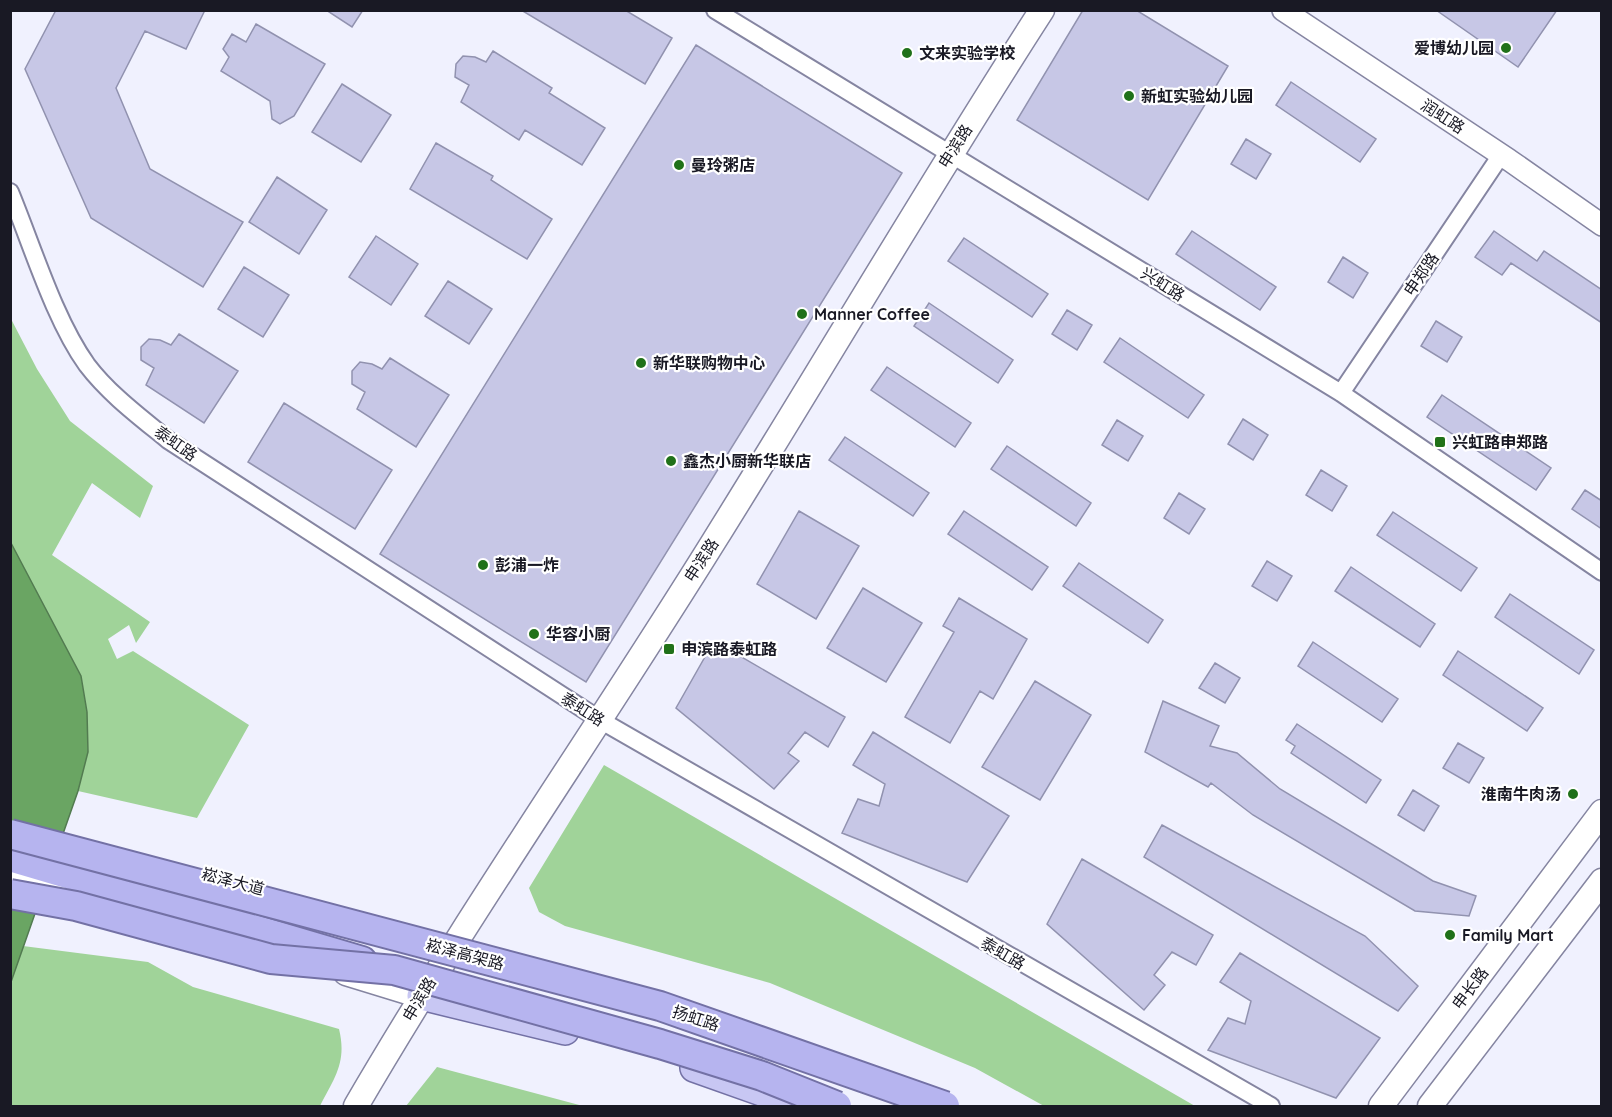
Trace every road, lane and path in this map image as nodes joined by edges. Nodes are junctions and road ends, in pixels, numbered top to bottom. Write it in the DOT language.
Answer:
graph roads {
  1 [pos="715,10"];
  2 [pos="1042,10"];
  3 [pos="1283,10"];
  4 [pos="951,152"];
  5 [pos="1502,155"];
  6 [pos="10,192"];
  7 [pos="1602,225"];
  8 [pos="1341,393"];
  9 [pos="1602,572"];
  10 [pos="600,720"];
  11 [pos="1602,812"];
  12 [pos="10,820"];
  13 [pos="10,834"];
  14 [pos="10,857"];
  15 [pos="10,873"];
  16 [pos="1602,880"];
  17 [pos="10,894"];
  18 [pos="455,942"];
  19 [pos="394,970"];
  20 [pos="421,996"];
  21 [pos="832,1068"];
  22 [pos="356,1107"];
  23 [pos="801,1107"];
  24 [pos="837,1107"];
  25 [pos="908,1107"];
  26 [pos="933,1107"];
  27 [pos="945,1107"];
  28 [pos="1271,1107"];
  29 [pos="1381,1107"];
  30 [pos="1430,1107"];
  1 -- 4 [label="street, 兴虹路"];
  2 -- 4 [label="main road, 申滨路"];
  3 -- 5 [label="street, 润虹路"];
  4 -- 8 [label="street, 兴虹路"];
  4 -- 10 [label="main road, 申滨路"];
  5 -- 7 [label="street, 润虹路"];
  5 -- 8 [label="street, 申郑路"];
  6 -- 10 [label="street, 泰虹路"];
  8 -- 9 [label="street, 兴虹路"];
  10 -- 18 [label="main road, 申滨路"];
  10 -- 28 [label="street, 泰虹路"];
  11 -- 29 [label="main road, 申长路"];
  12 -- 18 [label="main road, 崧泽大道"];
  13 -- 21 [label="highway, 崧泽高架路, bridge"];
  14 -- 19 [label="highway, 崧泽高架路, bridge"];
  15 -- 20 [label="main road"];
  16 -- 30 [label="main road"];
  17 -- 19 [label="highway, bridge"];
  18 -- 20 [label="main road, 申滨路"];
  18 -- 26 [label="main road, 扬虹路"];
  19 -- 24 [label="highway, 崧泽高架路, bridge"];
  20 -- 22 [label="main road, 申滨路"];
  20 -- 23 [label="main road"];
  21 -- 25 [label="highway, 崧泽高架路, bridge"];
  21 -- 27 [label="highway, bridge"];
}
